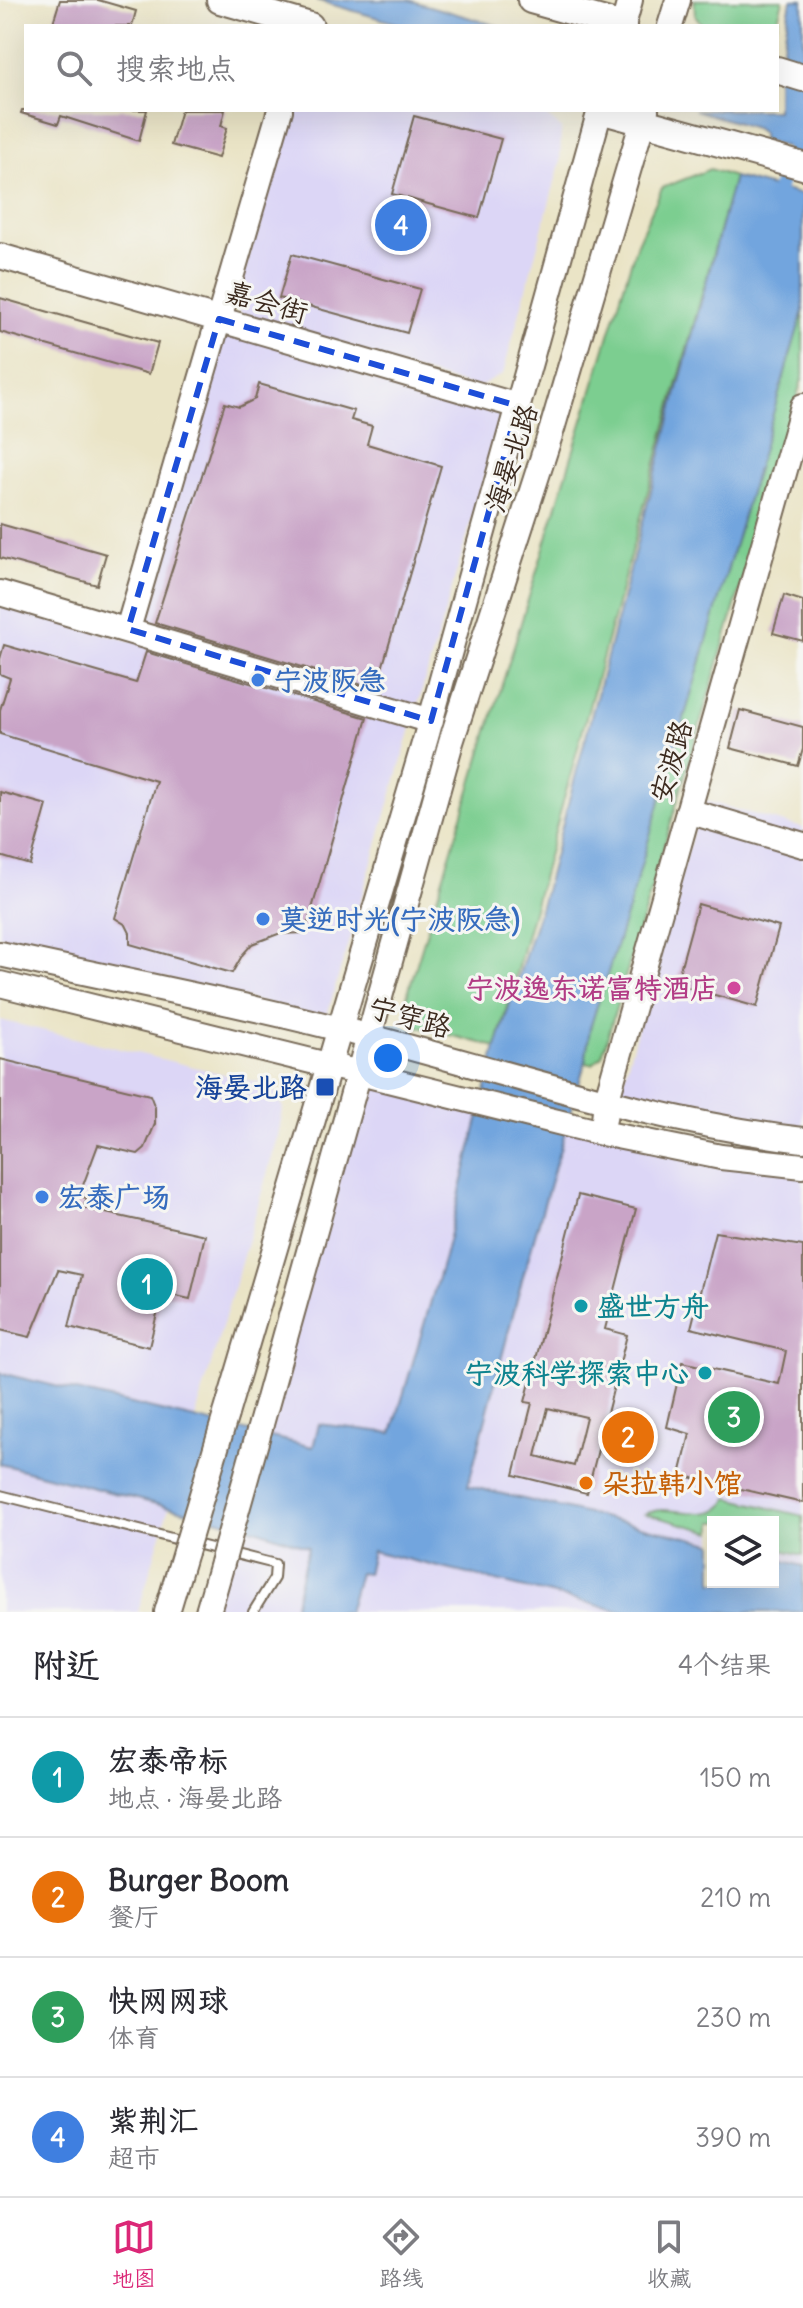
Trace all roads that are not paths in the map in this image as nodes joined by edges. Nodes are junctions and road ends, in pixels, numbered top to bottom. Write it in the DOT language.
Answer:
graph roads {
  1 [pos="220,0"];
  2 [pos="531,0"];
  3 [pos="630,0"];
  4 [pos="678,0"];
  5 [pos="300,24"];
  6 [pos="616,24"];
  7 [pos="624,24"];
  8 [pos="671,24"];
  9 [pos="779,71"];
  10 [pos="803,78"];
  11 [pos="279,112"];
  12 [pos="599,112"];
  13 [pos="615,112"];
  14 [pos="644,116"];
  15 [pos="803,166"];
  16 [pos="0,256"];
  17 [pos="219,319"];
  18 [pos="518,406"];
  19 [pos="802,414"];
  20 [pos="0,593"];
  21 [pos="128,629"];
  22 [pos="431,721"];
  23 [pos="688,811"];
  24 [pos="803,845"];
  25 [pos="0,954"];
  26 [pos="0,984"];
  27 [pos="340,1029"];
  28 [pos="370,1037"];
  29 [pos="329,1064"];
  30 [pos="361,1072"];
  31 [pos="606,1102"];
  32 [pos="602,1133"];
  33 [pos="803,1140"];
  34 [pos="803,1166"];
  35 [pos="0,1495"];
  36 [pos="167,1612"];
  37 [pos="208,1612"];
  38 [pos="253,1612"];
  1 -- 5 [label="main road"];
  2 -- 6 [label="main road"];
  3 -- 7 [label="main road"];
  4 -- 8 [label="main road"];
  9 -- 10 [label="main road"];
  11 -- 17 [label="main road"];
  12 -- 18 [label="main road, 海晏北路"];
  13 -- 14 [label="main road"];
  14 -- 15 [label="main road"];
  14 -- 28 [label="main road, 海晏北路"];
  16 -- 17 [label="main road, 嘉会街"];
  17 -- 18 [label="main road, 嘉会街"];
  17 -- 21 [label="main road"];
  18 -- 22 [label="main road, 海晏北路"];
  19 -- 23 [label="main road, 安波路"];
  20 -- 21 [label="main road"];
  21 -- 22 [label="main road"];
  22 -- 27 [label="main road, 海晏北路"];
  23 -- 24 [label="main road"];
  23 -- 31 [label="main road, 安波路"];
  25 -- 27 [label="main road, 宁穿路"];
  26 -- 29 [label="main road"];
  27 -- 28 [label="main road, 宁穿路"];
  27 -- 29 [label="main road, 海晏北路"];
  28 -- 30 [label="main road, 海晏北路"];
  28 -- 31 [label="main road, 宁穿路"];
  29 -- 30 [label="main road"];
  29 -- 36 [label="main road, 海晏北路, bridge"];
  30 -- 32 [label="main road"];
  30 -- 37 [label="main road, 海晏北路, bridge"];
  31 -- 32 [label="main road, 安波路"];
  31 -- 33 [label="main road, 宁穿路"];
  32 -- 34 [label="main road"];
  35 -- 38 [label="lane"];
}
